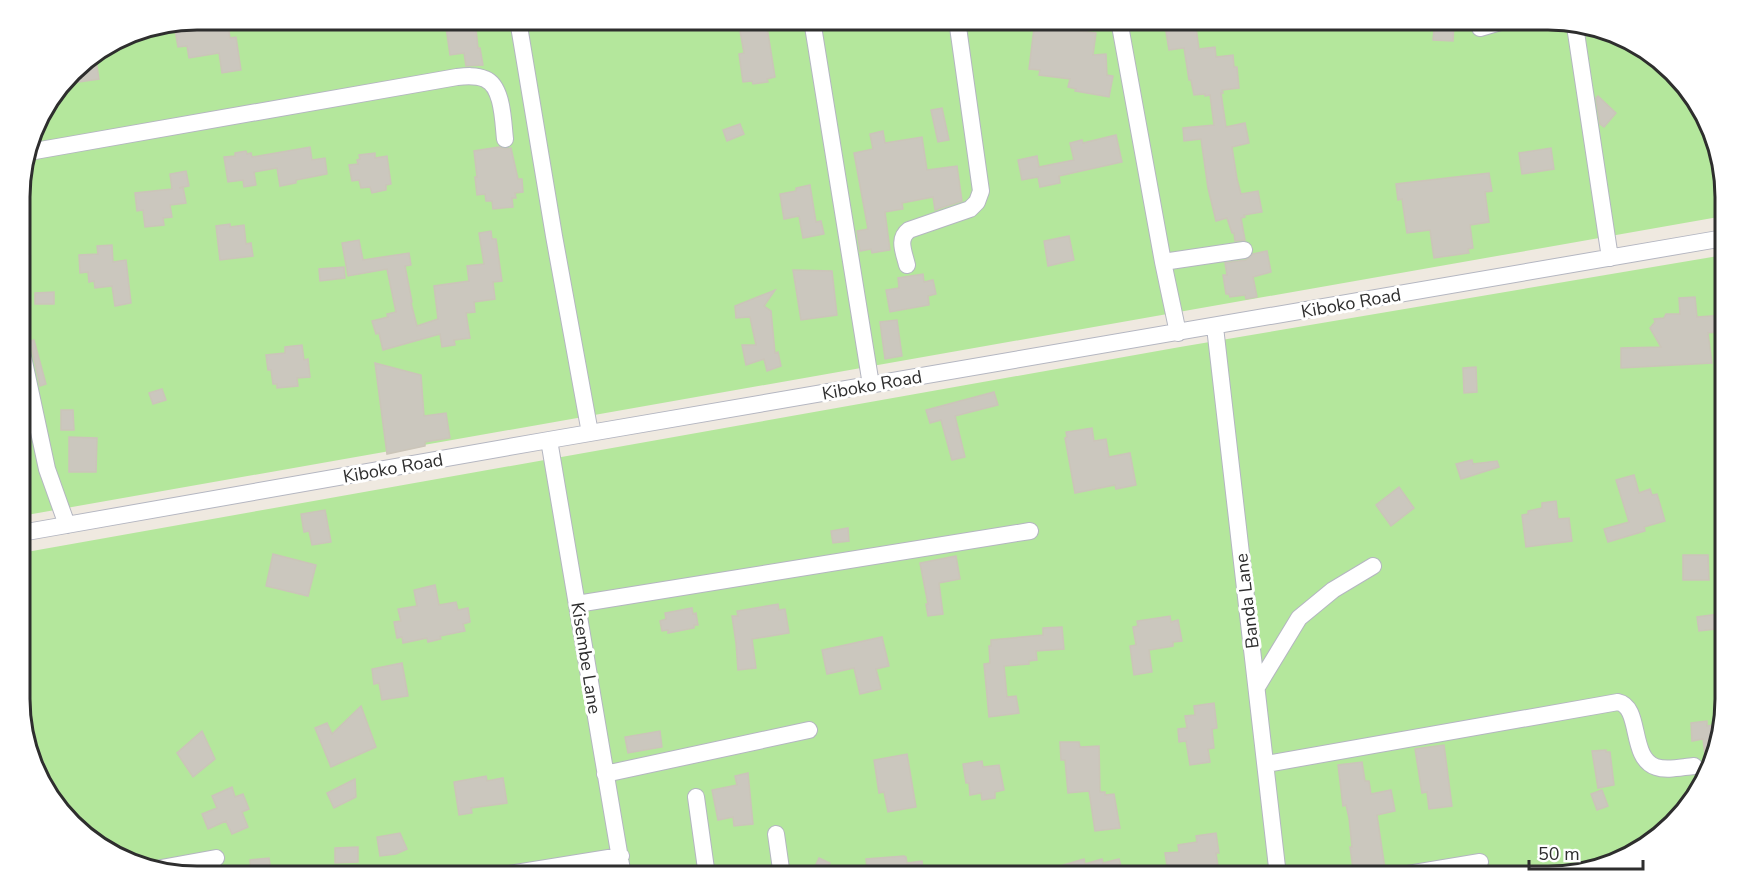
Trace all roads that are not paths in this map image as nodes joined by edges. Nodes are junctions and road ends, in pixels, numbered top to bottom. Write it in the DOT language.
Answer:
graph roads {
  1 [pos="520,30"];
  2 [pos="814,30"];
  3 [pos="958,30"];
  4 [pos="1121,30"];
  5 [pos="1576,32"];
  6 [pos="505,139"];
  7 [pos="37,151"];
  8 [pos="1715,240"];
  9 [pos="1244,250"];
  10 [pos="1610,258"];
  11 [pos="1163,262"];
  12 [pos="907,265"];
  13 [pos="1215,327"];
  14 [pos="1178,333"];
  15 [pos="871,385"];
  16 [pos="30,390"];
  17 [pos="590,433"];
  18 [pos="549,440"];
  19 [pos="67,525"];
  20 [pos="30,531"];
  21 [pos="1030,531"];
  22 [pos="1373,566"];
  23 [pos="577,604"];
  24 [pos="1257,687"];
  25 [pos="809,730"];
  26 [pos="1266,764"];
  27 [pos="1694,766"];
  28 [pos="605,774"];
  29 [pos="696,797"];
  30 [pos="776,834"];
  31 [pos="621,856"];
  32 [pos="216,858"];
  33 [pos="1480,862"];
  34 [pos="177,865"];
  35 [pos="558,866"];
  36 [pos="622,866"];
  37 [pos="706,866"];
  38 [pos="781,866"];
  39 [pos="1277,866"];
  40 [pos="1456,866"];
  1 -- 17 [label="street"];
  2 -- 15 [label="street"];
  3 -- 12 [label="street"];
  4 -- 11 [label="street"];
  5 -- 10 [label="street"];
  6 -- 7 [label="street"];
  8 -- 10 [label="street, Kiboko Road"];
  9 -- 11 [label="street"];
  10 -- 13 [label="street, Kiboko Road"];
  11 -- 14 [label="street"];
  13 -- 14 [label="street, Kiboko Road"];
  13 -- 24 [label="street, Banda Lane"];
  14 -- 15 [label="street, Kiboko Road"];
  15 -- 17 [label="street, Kiboko Road"];
  16 -- 19 [label="street"];
  17 -- 18 [label="street, Kiboko Road"];
  18 -- 19 [label="street, Kiboko Road"];
  18 -- 23 [label="street, Kisembe Lane"];
  19 -- 20 [label="street, Kiboko Road"];
  21 -- 23 [label="street"];
  22 -- 24 [label="street"];
  23 -- 28 [label="street, Kisembe Lane"];
  24 -- 26 [label="street, Banda Lane"];
  25 -- 28 [label="street"];
  26 -- 27 [label="street"];
  26 -- 39 [label="street, Banda Lane"];
  28 -- 31 [label="street, Kisembe Lane"];
  29 -- 37 [label="street"];
  30 -- 38 [label="street"];
  31 -- 35 [label="street"];
  31 -- 36 [label="street, Kisembe Lane"];
  32 -- 34 [label="street"];
  33 -- 40 [label="street"];
}
